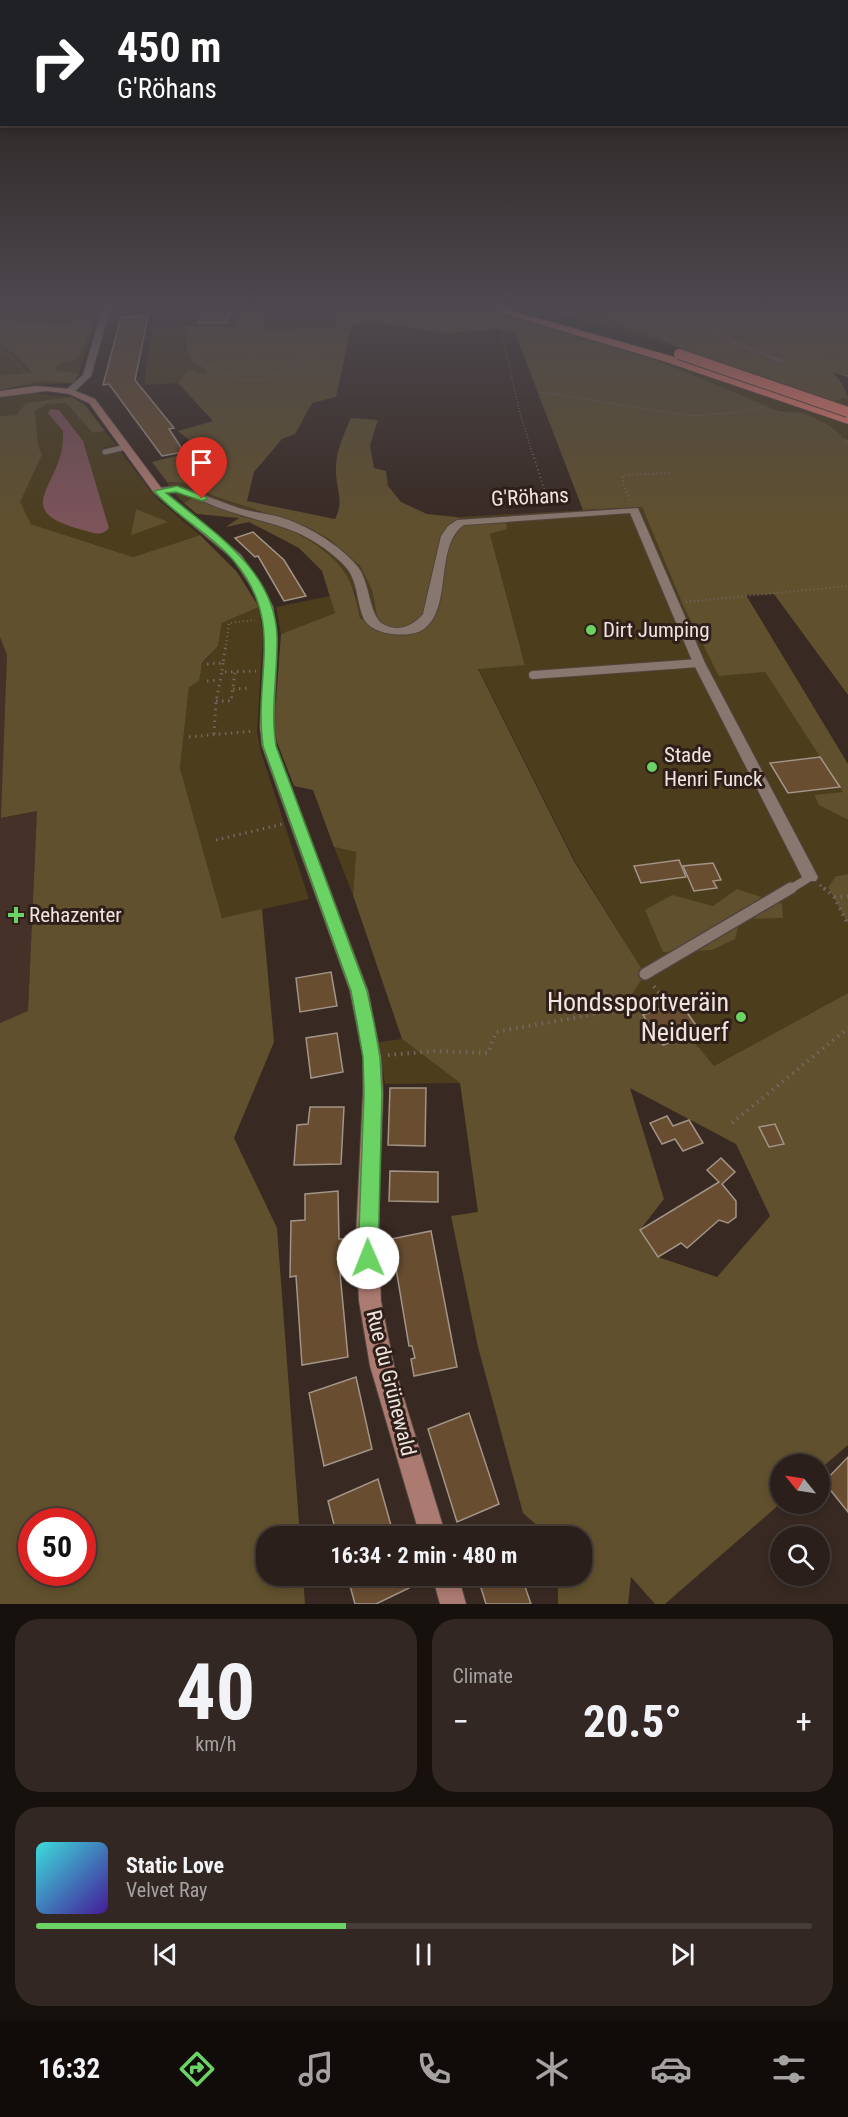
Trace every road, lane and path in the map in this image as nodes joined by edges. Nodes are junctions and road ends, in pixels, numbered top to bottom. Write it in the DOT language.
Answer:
graph roads {
  1 [pos="31,381"];
  2 [pos="81,381"];
  3 [pos="513,381"];
  4 [pos="741,381"];
  5 [pos="751,381"];
  6 [pos="34,386"];
  7 [pos="70,391"];
  8 [pos="540,392"];
  9 [pos="0,394"];
  10 [pos="771,405"];
  11 [pos="848,412"];
  12 [pos="848,421"];
  13 [pos="827,424"];
  14 [pos="848,442"];
  15 [pos="126,447"];
  16 [pos="105,452"];
  17 [pos="670,473"];
  18 [pos="158,491"];
  19 [pos="634,510"];
  20 [pos="552,515"];
  21 [pos="848,586"];
  22 [pos="675,604"];
  23 [pos="268,618"];
  24 [pos="223,663"];
  25 [pos="699,663"];
  26 [pos="207,664"];
  27 [pos="270,671"];
  28 [pos="222,672"];
  29 [pos="235,672"];
  30 [pos="533,675"];
  31 [pos="219,680"];
  32 [pos="207,681"];
  33 [pos="250,688"];
  34 [pos="232,689"];
  35 [pos="216,701"];
  36 [pos="267,727"];
  37 [pos="214,734"];
  38 [pos="189,736"];
  39 [pos="284,824"];
  40 [pos="216,840"];
  41 [pos="810,877"];
  42 [pos="848,896"];
  43 [pos="834,897"];
  44 [pos="848,924"];
  45 [pos="645,974"];
  46 [pos="848,1028"];
  47 [pos="372,1057"];
  48 [pos="732,1123"];
  49 [pos="430,1526"];
  50 [pos="448,1586"];
  51 [pos="453,1604"];
  1 -- 6 [label="path"];
  2 -- 7 [label="street"];
  3 -- 20 [label="path"];
  4 -- 12 [label="highway"];
  5 -- 11 [label="highway, bridge"];
  7 -- 9 [label="main road, Rue du Grünewald"];
  7 -- 15 [label="main road, Rue du Grünewald"];
  8 -- 10 [label="path"];
  13 -- 14 [label="path"];
  15 -- 16 [label="lane"];
  15 -- 18 [label="main road, Rue du Grünewald"];
  17 -- 19 [label="path"];
  18 -- 20 [label="street, G'Röhans"];
  18 -- 23 [label="main road, Rue du Grünewald"];
  19 -- 20 [label="street, G'Röhans"];
  19 -- 22 [label="street"];
  21 -- 22 [label="path"];
  22 -- 25 [label="street"];
  23 -- 24 [label="path"];
  23 -- 27 [label="main road, Rue du Grünewald"];
  24 -- 26 [label="path"];
  24 -- 28 [label="path"];
  25 -- 30 [label="lane"];
  25 -- 41 [label="street"];
  27 -- 29 [label="path"];
  27 -- 36 [label="main road, Rue du Grünewald"];
  28 -- 29 [label="path"];
  28 -- 31 [label="path"];
  29 -- 34 [label="path"];
  31 -- 32 [label="path"];
  31 -- 35 [label="path"];
  33 -- 34 [label="path"];
  34 -- 35 [label="path"];
  35 -- 37 [label="path"];
  36 -- 37 [label="path"];
  36 -- 47 [label="main road, Rue du Grünewald"];
  37 -- 38 [label="path"];
  39 -- 40 [label="path"];
  41 -- 43 [label="path"];
  41 -- 45 [label="lane"];
  42 -- 43 [label="path"];
  43 -- 44 [label="path"];
  45 -- 47 [label="path"];
  46 -- 48 [label="path"];
  47 -- 49 [label="main road, Rue du Grünewald"];
  50 -- 51 [label="main road"];
}
